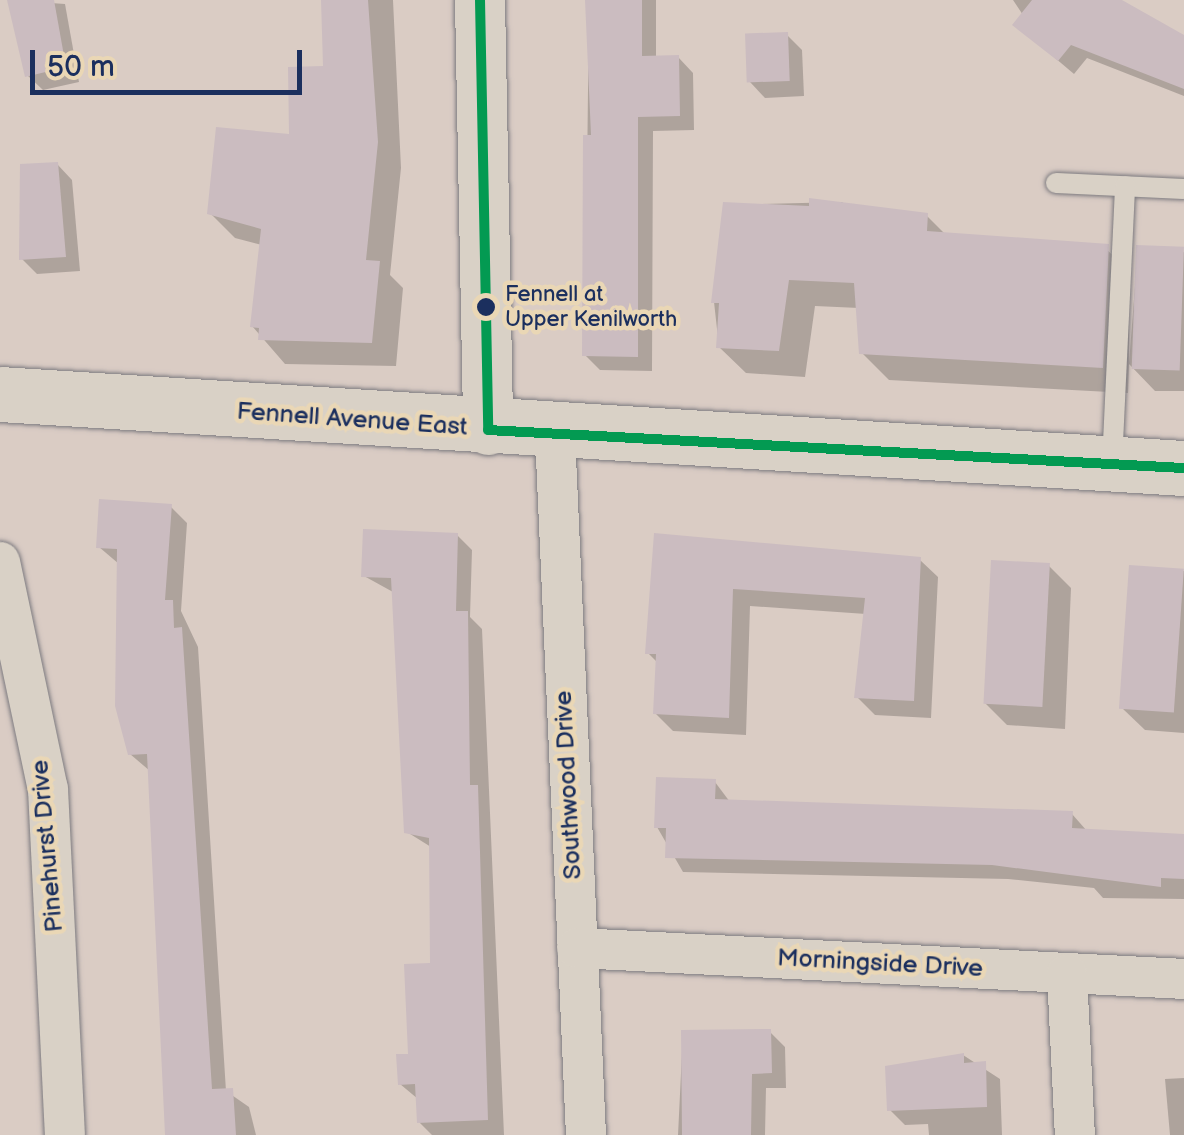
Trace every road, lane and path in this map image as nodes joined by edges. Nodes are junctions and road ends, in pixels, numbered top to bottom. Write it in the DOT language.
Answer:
graph roads {
  1 [pos="480,0"];
  2 [pos="1056,183"];
  3 [pos="1124,186"];
  4 [pos="1184,189"];
  5 [pos="0,394"];
  6 [pos="488,430"];
  7 [pos="555,434"];
  8 [pos="1112,464"];
  9 [pos="1184,468"];
  10 [pos="0,562"];
  11 [pos="577,948"];
  12 [pos="1067,974"];
  13 [pos="1184,979"];
  14 [pos="65,1135"];
  15 [pos="586,1135"];
  16 [pos="1075,1135"];
  1 -- 6 [label="street"];
  2 -- 3 [label="lane"];
  3 -- 4 [label="lane"];
  3 -- 8 [label="lane"];
  5 -- 6 [label="main road, Fennell Avenue East"];
  6 -- 7 [label="main road, Fennell Avenue East"];
  7 -- 8 [label="main road, Fennell Avenue East"];
  7 -- 11 [label="street, Southwood Drive"];
  8 -- 9 [label="main road, Fennell Avenue East"];
  10 -- 14 [label="street, Pinehurst Drive"];
  11 -- 12 [label="street, Morningside Drive"];
  11 -- 15 [label="street, Southwood Drive"];
  12 -- 13 [label="street, Morningside Drive"];
  12 -- 16 [label="street"];
}
